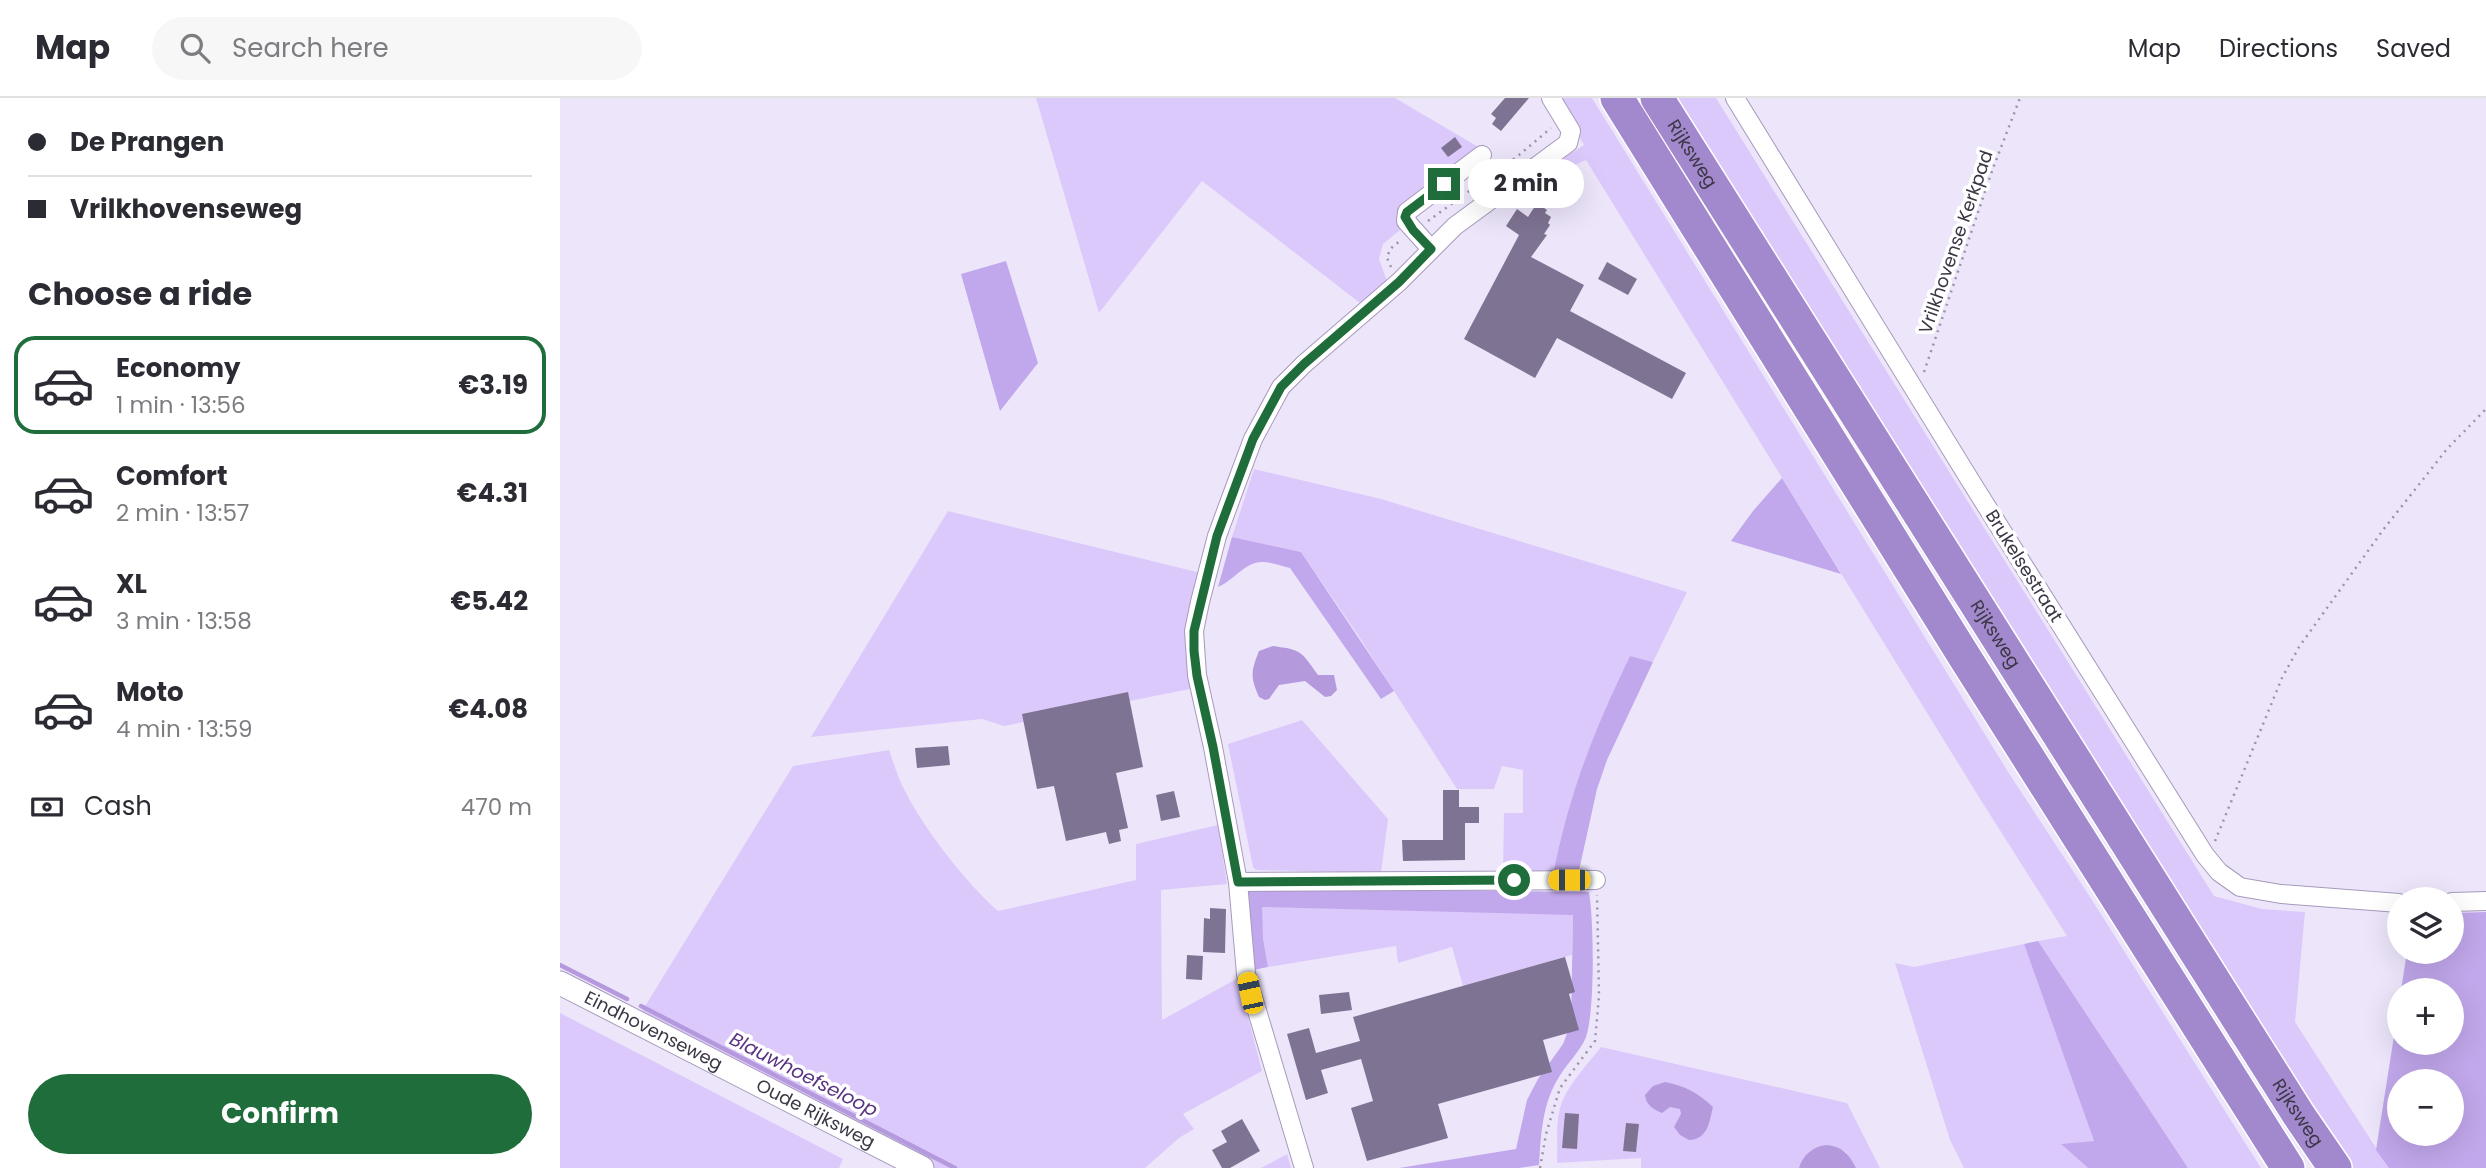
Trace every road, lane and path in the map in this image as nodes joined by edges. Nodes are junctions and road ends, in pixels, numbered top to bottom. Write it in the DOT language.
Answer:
graph roads {
  1 [pos="1551,98"];
  2 [pos="1617,98"];
  3 [pos="1657,98"];
  4 [pos="1735,98"];
  5 [pos="2020,98"];
  6 [pos="1482,155"];
  7 [pos="1431,249"];
  8 [pos="1917,394"];
  9 [pos="2486,409"];
  10 [pos="2205,855"];
  11 [pos="1596,880"];
  12 [pos="1238,882"];
  13 [pos="2486,901"];
  14 [pos="2464,902"];
  15 [pos="2387,903"];
  16 [pos="560,983"];
  17 [pos="745,1078"];
  18 [pos="922,1168"];
  19 [pos="1304,1168"];
  20 [pos="1541,1168"];
  21 [pos="2288,1168"];
  22 [pos="2335,1168"];
  1 -- 7 [label="street"];
  2 -- 21 [label="highway, Rijksweg"];
  3 -- 22 [label="highway, Rijksweg"];
  4 -- 8 [label="street, Brukelsestraat"];
  5 -- 8 [label="path, Vrilkhovense Kerkpad"];
  6 -- 7 [label="street"];
  7 -- 12 [label="street"];
  8 -- 10 [label="street, Brukelsestraat"];
  9 -- 10 [label="path"];
  10 -- 15 [label="street, Brukelsestraat"];
  11 -- 12 [label="street"];
  11 -- 20 [label="path"];
  12 -- 19 [label="street"];
  13 -- 14 [label="street"];
  16 -- 17 [label="street, Eindhovenseweg"];
  17 -- 18 [label="street, Oude Rijksweg"];
}
